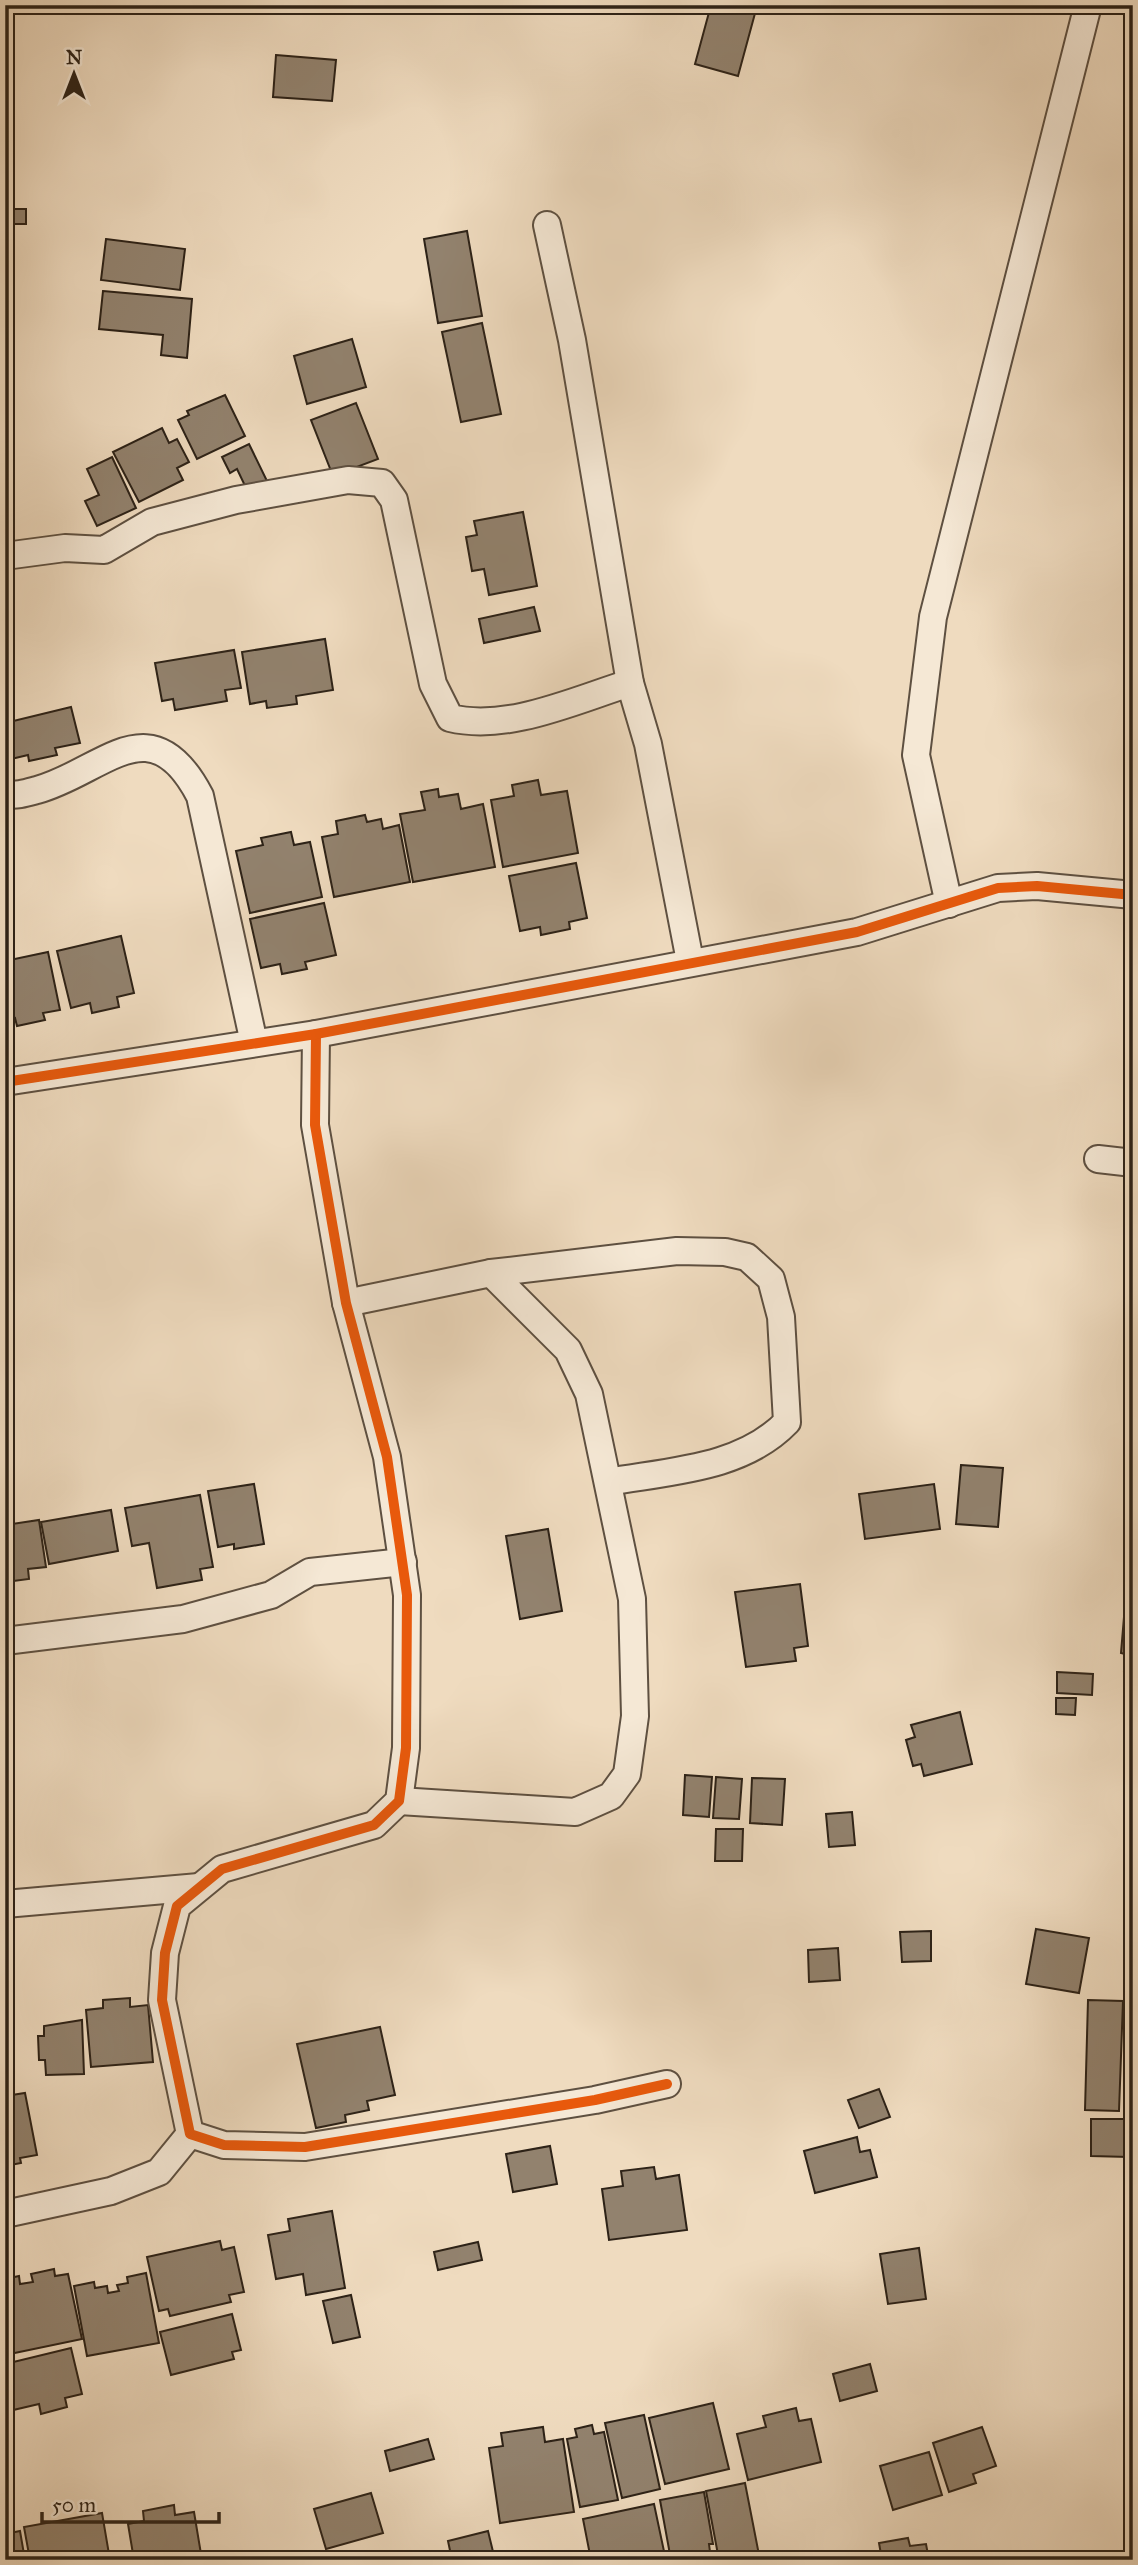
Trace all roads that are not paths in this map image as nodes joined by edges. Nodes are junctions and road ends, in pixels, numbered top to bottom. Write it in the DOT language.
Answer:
graph roads {
  1 [pos="1088,5"];
  2 [pos="547,225"];
  3 [pos="5,556"];
  4 [pos="630,682"];
  5 [pos="5,794"];
  6 [pos="1133,895"];
  7 [pos="949,904"];
  8 [pos="690,961"];
  9 [pos="316,1034"];
  10 [pos="254,1043"];
  11 [pos="5,1082"];
  12 [pos="1098,1159"];
  13 [pos="1133,1163"];
  14 [pos="491,1273"];
  15 [pos="346,1303"];
  16 [pos="608,1482"];
  17 [pos="403,1562"];
  18 [pos="5,1641"];
  19 [pos="399,1801"];
  20 [pos="199,1887"];
  21 [pos="5,1904"];
  22 [pos="667,2084"];
  23 [pos="190,2134"];
  24 [pos="5,2214"];
  1 -- 7 [label="street"];
  2 -- 4 [label="street"];
  3 -- 4 [label="street"];
  4 -- 8 [label="street"];
  5 -- 10 [label="street"];
  6 -- 7 [label="street"];
  7 -- 8 [label="street"];
  8 -- 9 [label="street"];
  9 -- 10 [label="street"];
  9 -- 15 [label="street"];
  10 -- 11 [label="street"];
  12 -- 13 [label="street"];
  14 -- 15 [label="street"];
  14 -- 16 [label="street"];
  14 -- 16 [label="street"];
  15 -- 17 [label="street"];
  16 -- 19 [label="street"];
  17 -- 18 [label="street"];
  17 -- 19 [label="street"];
  19 -- 20 [label="street"];
  20 -- 21 [label="street"];
  20 -- 23 [label="street"];
  22 -- 23 [label="street"];
  23 -- 24 [label="street"];
}
